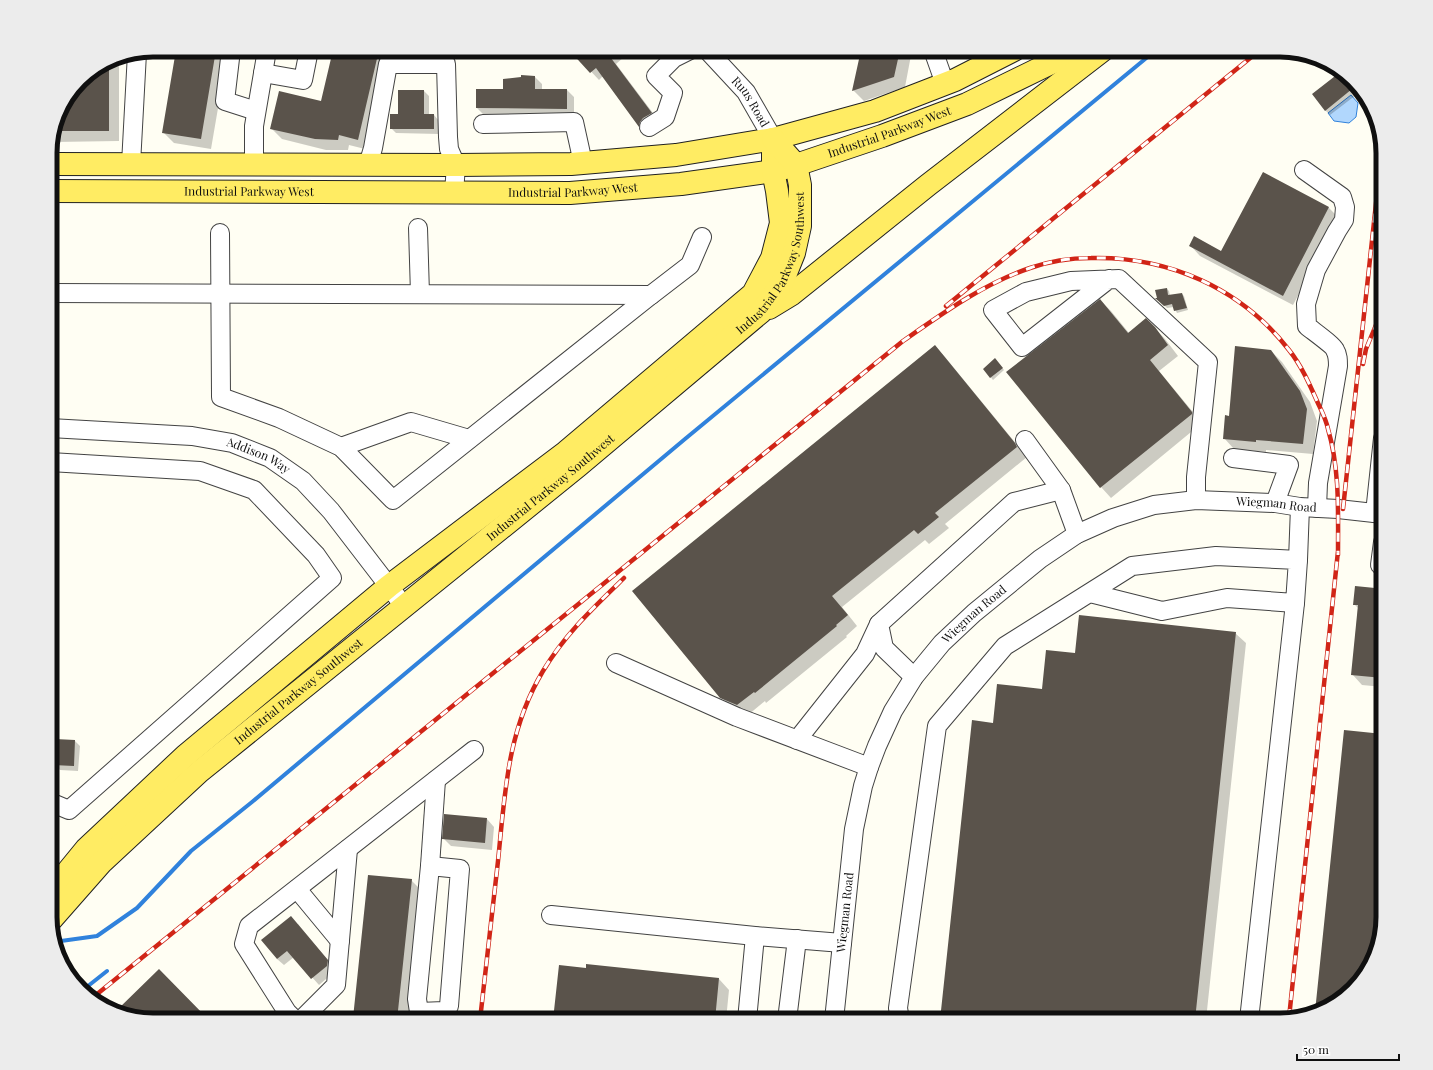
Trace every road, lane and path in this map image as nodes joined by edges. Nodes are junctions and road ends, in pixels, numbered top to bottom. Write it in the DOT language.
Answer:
graph roads {
  1 [pos="230,57"];
  2 [pos="266,57"];
  3 [pos="308,57"];
  4 [pos="676,57"];
  5 [pos="714,57"];
  6 [pos="935,57"];
  7 [pos="1000,57"];
  8 [pos="1060,57"];
  9 [pos="1094,57"];
  10 [pos="137,59"];
  11 [pos="263,73"];
  12 [pos="944,84"];
  13 [pos="256,111"];
  14 [pos="483,124"];
  15 [pos="648,127"];
  16 [pos="773,139"];
  17 [pos="584,163"];
  18 [pos="57,164"];
  19 [pos="131,164"];
  20 [pos="254,164"];
  21 [pos="368,165"];
  22 [pos="456,165"];
  23 [pos="796,165"];
  24 [pos="1304,170"];
  25 [pos="773,171"];
  26 [pos="57,191"];
  27 [pos="454,193"];
  28 [pos="418,228"];
  29 [pos="220,234"];
  30 [pos="702,237"];
  31 [pos="1109,280"];
  32 [pos="57,293"];
  33 [pos="221,294"];
  34 [pos="420,294"];
  35 [pos="651,295"];
  36 [pos="761,312"];
  37 [pos="57,428"];
  38 [pos="469,439"];
  39 [pos="1025,440"];
  40 [pos="341,447"];
  41 [pos="1233,458"];
  42 [pos="57,462"];
  43 [pos="1061,490"];
  44 [pos="1196,500"];
  45 [pos="1275,503"];
  46 [pos="1309,507"];
  47 [pos="1376,514"];
  48 [pos="1077,534"];
  49 [pos="1298,560"];
  50 [pos="389,586"];
  51 [pos="1090,592"];
  52 [pos="1295,603"];
  53 [pos="404,606"];
  54 [pos="879,624"];
  55 [pos="616,663"];
  56 [pos="914,677"];
  57 [pos="797,740"];
  58 [pos="474,750"];
  59 [pos="869,767"];
  60 [pos="436,780"];
  61 [pos="57,805"];
  62 [pos="348,849"];
  63 [pos="94,856"];
  64 [pos="430,866"];
  65 [pos="57,887"];
  66 [pos="297,889"];
  67 [pos="57,911"];
  68 [pos="551,915"];
  69 [pos="755,936"];
  70 [pos="797,939"];
  71 [pos="340,941"];
  72 [pos="842,943"];
  73 [pos="288,1013"];
  74 [pos="308,1013"];
  75 [pos="419,1013"];
  76 [pos="434,1013"];
  77 [pos="748,1013"];
  78 [pos="788,1013"];
  79 [pos="835,1013"];
  80 [pos="899,1013"];
  81 [pos="1250,1013"];
  1 -- 13 [label="street"];
  2 -- 11 [label="street"];
  3 -- 11 [label="street"];
  4 -- 15 [label="street"];
  5 -- 16 [label="street, Ruus Road"];
  6 -- 12 [label="street"];
  7 -- 12 [label="main road, Industrial Parkway West"];
  8 -- 23 [label="main road, Industrial Parkway West"];
  9 -- 36 [label="main road"];
  10 -- 19 [label="street"];
  11 -- 13 [label="street"];
  12 -- 16 [label="main road, Industrial Parkway West"];
  13 -- 20 [label="street"];
  14 -- 17 [label="street"];
  16 -- 17 [label="main road, Industrial Parkway West"];
  16 -- 23 [label="main road, Industrial Parkway Southwest"];
  16 -- 25 [label="main road, Industrial Parkway Southwest"];
  17 -- 22 [label="main road, Industrial Parkway West"];
  18 -- 19 [label="main road, Industrial Parkway West"];
  19 -- 20 [label="main road, Industrial Parkway West"];
  20 -- 21 [label="main road, Industrial Parkway West"];
  21 -- 22 [label="main road, Industrial Parkway West"];
  21 -- 22 [label="street"];
  22 -- 27 [label="street"];
  23 -- 25 [label="main road, Industrial Parkway West"];
  23 -- 36 [label="main road, Industrial Parkway Southwest"];
  24 -- 46 [label="street"];
  25 -- 27 [label="main road, Industrial Parkway West"];
  25 -- 50 [label="main road, Industrial Parkway Southwest"];
  26 -- 27 [label="main road, Industrial Parkway West"];
  28 -- 34 [label="street"];
  29 -- 33 [label="street"];
  30 -- 35 [label="street"];
  31 -- 31 [label="street"];
  31 -- 44 [label="street"];
  32 -- 33 [label="street"];
  33 -- 34 [label="street"];
  33 -- 40 [label="street"];
  34 -- 35 [label="street"];
  35 -- 38 [label="street"];
  36 -- 53 [label="main road, Industrial Parkway Southwest"];
  37 -- 50 [label="street, Addison Way"];
  38 -- 40 [label="street"];
  38 -- 40 [label="street"];
  39 -- 43 [label="street"];
  41 -- 45 [label="street"];
  42 -- 61 [label="street"];
  43 -- 48 [label="street"];
  43 -- 54 [label="street"];
  44 -- 45 [label="street, Wiegman Road"];
  44 -- 48 [label="street, Wiegman Road"];
  45 -- 46 [label="street, Wiegman Road"];
  46 -- 47 [label="street, Wiegman Road"];
  46 -- 49 [label="street"];
  48 -- 56 [label="street, Wiegman Road"];
  49 -- 51 [label="street"];
  49 -- 52 [label="street"];
  50 -- 53 [label="street, Addison Way"];
  50 -- 63 [label="main road, Industrial Parkway Southwest"];
  51 -- 52 [label="street"];
  51 -- 80 [label="street"];
  52 -- 81 [label="street"];
  53 -- 63 [label="main road, Industrial Parkway Southwest"];
  54 -- 56 [label="street"];
  54 -- 57 [label="street"];
  55 -- 57 [label="street"];
  56 -- 59 [label="street, Wiegman Road"];
  57 -- 59 [label="street"];
  58 -- 60 [label="street"];
  59 -- 72 [label="street, Wiegman Road"];
  60 -- 62 [label="street"];
  60 -- 64 [label="street"];
  62 -- 66 [label="street"];
  62 -- 71 [label="street"];
  63 -- 65 [label="main road, Industrial Parkway Southwest"];
  63 -- 67 [label="main road, Industrial Parkway Southwest"];
  64 -- 75 [label="street"];
  64 -- 76 [label="street"];
  66 -- 71 [label="street"];
  66 -- 73 [label="street"];
  68 -- 69 [label="street"];
  69 -- 70 [label="street"];
  69 -- 77 [label="street"];
  70 -- 72 [label="street"];
  70 -- 78 [label="street"];
  71 -- 74 [label="street"];
  72 -- 79 [label="street, Wiegman Road"];
}
